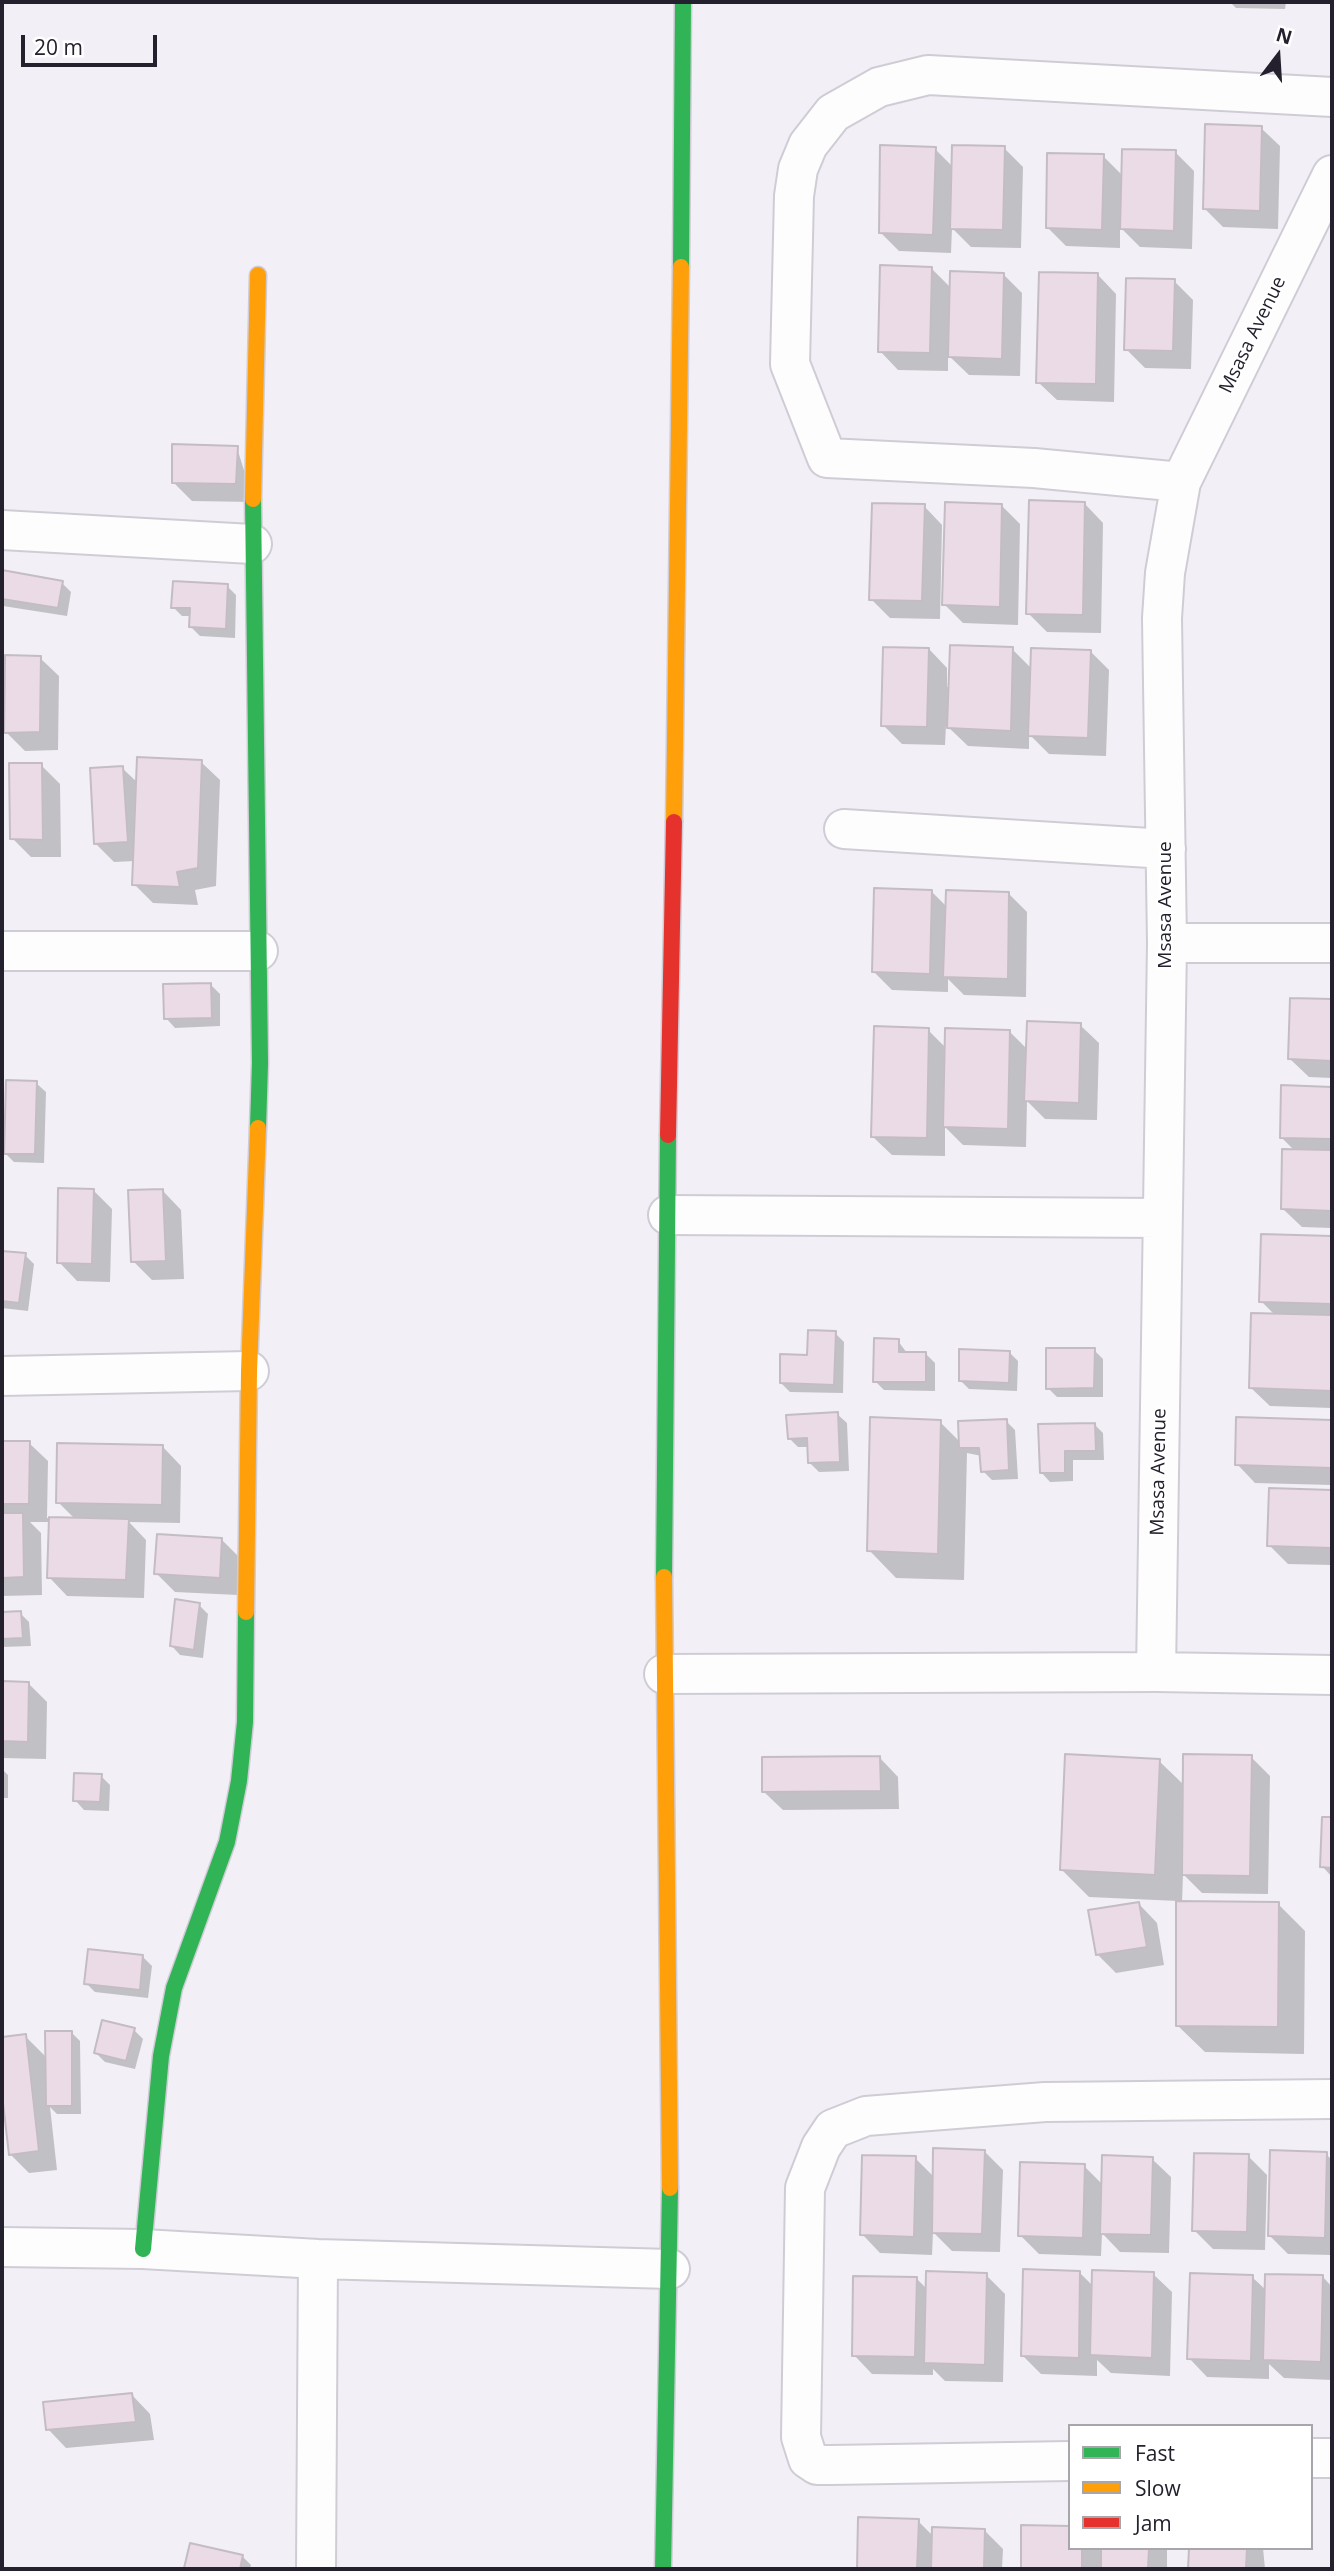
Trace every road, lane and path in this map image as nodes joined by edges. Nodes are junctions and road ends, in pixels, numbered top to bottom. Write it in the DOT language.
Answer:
graph roads {
  1 [pos="683,2"];
  2 [pos="1332,97"];
  3 [pos="1332,175"];
  4 [pos="258,275"];
  5 [pos="1181,482"];
  6 [pos="2,530"];
  7 [pos="252,544"];
  8 [pos="844,829"];
  9 [pos="1166,849"];
  10 [pos="1167,943"];
  11 [pos="1332,943"];
  12 [pos="2,950"];
  13 [pos="258,951"];
  14 [pos="668,1215"];
  15 [pos="1162,1218"];
  16 [pos="249,1371"];
  17 [pos="2,1376"];
  18 [pos="1156,1672"];
  19 [pos="664,1674"];
  20 [pos="1332,1675"];
  21 [pos="1332,2099"];
  22 [pos="2,2247"];
  23 [pos="143,2249"];
  24 [pos="318,2259"];
  25 [pos="670,2269"];
  26 [pos="1313,2458"];
  27 [pos="1332,2458"];
  28 [pos="1068,2461"];
  29 [pos="316,2569"];
  30 [pos="663,2569"];
  1 -- 14 [label="street"];
  2 -- 5 [label="street"];
  3 -- 5 [label="street, Msasa Avenue"];
  4 -- 7 [label="street"];
  5 -- 9 [label="street, Msasa Avenue"];
  6 -- 7 [label="street"];
  7 -- 13 [label="street"];
  8 -- 9 [label="street"];
  9 -- 10 [label="street, Msasa Avenue"];
  10 -- 11 [label="street"];
  10 -- 15 [label="street, Msasa Avenue"];
  12 -- 13 [label="street"];
  13 -- 16 [label="street"];
  14 -- 15 [label="street"];
  14 -- 19 [label="street"];
  15 -- 18 [label="street, Msasa Avenue"];
  16 -- 17 [label="street"];
  16 -- 23 [label="street"];
  18 -- 19 [label="street"];
  18 -- 20 [label="street"];
  19 -- 25 [label="street"];
  21 -- 28 [label="street"];
  22 -- 23 [label="street"];
  23 -- 24 [label="street"];
  24 -- 25 [label="street"];
  24 -- 29 [label="street"];
  25 -- 30 [label="street"];
  26 -- 27 [label="street"];
}
